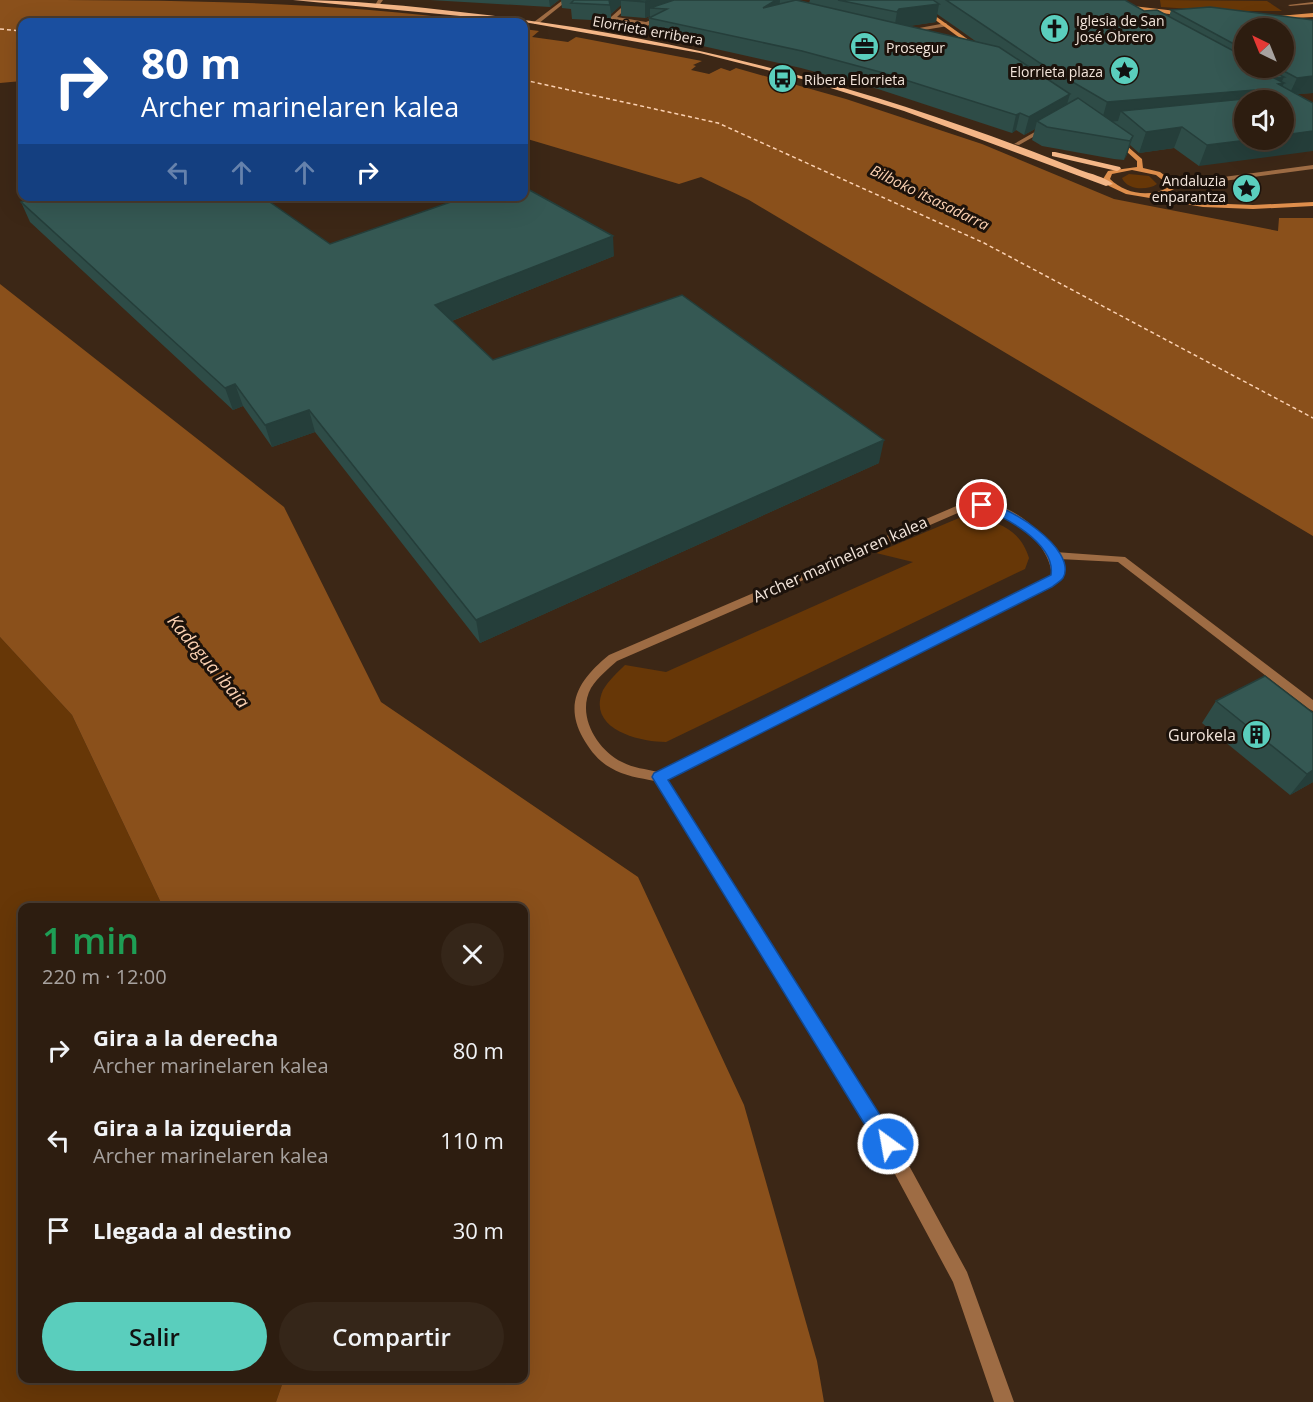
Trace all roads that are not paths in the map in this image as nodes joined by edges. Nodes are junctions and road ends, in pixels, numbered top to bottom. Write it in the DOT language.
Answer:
graph roads {
  1 [pos="296,0"];
  2 [pos="566,0"];
  3 [pos="633,0"];
  4 [pos="910,0"];
  5 [pos="379,3"];
  6 [pos="1313,3"];
  7 [pos="1290,5"];
  8 [pos="1119,6"];
  9 [pos="1159,11"];
  10 [pos="1193,14"];
  11 [pos="1313,15"];
  12 [pos="666,16"];
  13 [pos="497,18"];
  14 [pos="1276,18"];
  15 [pos="1294,20"];
  16 [pos="1313,21"];
  17 [pos="528,22"];
  18 [pos="536,23"];
  19 [pos="946,26"];
  20 [pos="910,38"];
  21 [pos="976,47"];
  22 [pos="981,53"];
  23 [pos="1054,123"];
  24 [pos="985,135"];
  25 [pos="1112,136"];
  26 [pos="1017,144"];
  27 [pos="1313,167"];
  28 [pos="1140,168"];
  29 [pos="1117,169"];
  30 [pos="1170,180"];
  31 [pos="1109,184"];
  32 [pos="1138,194"];
  33 [pos="1313,204"];
  34 [pos="1055,555"];
  35 [pos="1313,706"];
  36 [pos="659,777"];
  37 [pos="1004,1402"];
  1 -- 5 [label="main road, Elorrieta erribera"];
  2 -- 18 [label="street"];
  3 -- 12 [label="street"];
  4 -- 19 [label="main road"];
  5 -- 13 [label="main road, Elorrieta erribera"];
  6 -- 7 [label="street"];
  8 -- 9 [label="main road"];
  8 -- 9 [label="street"];
  9 -- 10 [label="main road"];
  11 -- 14 [label="main road"];
  15 -- 16 [label="street"];
  17 -- 18 [label="main road, Elorrieta erribera"];
  18 -- 24 [label="main road, Elorrieta erribera"];
  19 -- 20 [label="street"];
  19 -- 21 [label="main road"];
  21 -- 22 [label="main road"];
  21 -- 22 [label="street"];
  23 -- 26 [label="street"];
  24 -- 26 [label="main road"];
  24 -- 31 [label="main road"];
  25 -- 28 [label="main road"];
  26 -- 29 [label="main road"];
  27 -- 30 [label="street"];
  28 -- 29 [label="main road"];
  28 -- 30 [label="main road"];
  29 -- 31 [label="main road"];
  30 -- 32 [label="main road"];
  31 -- 32 [label="main road"];
  32 -- 33 [label="main road"];
  34 -- 35 [label="street"];
  34 -- 36 [label="street"];
  34 -- 36 [label="street, Archer marinelaren kalea"];
  36 -- 37 [label="street"];
}
